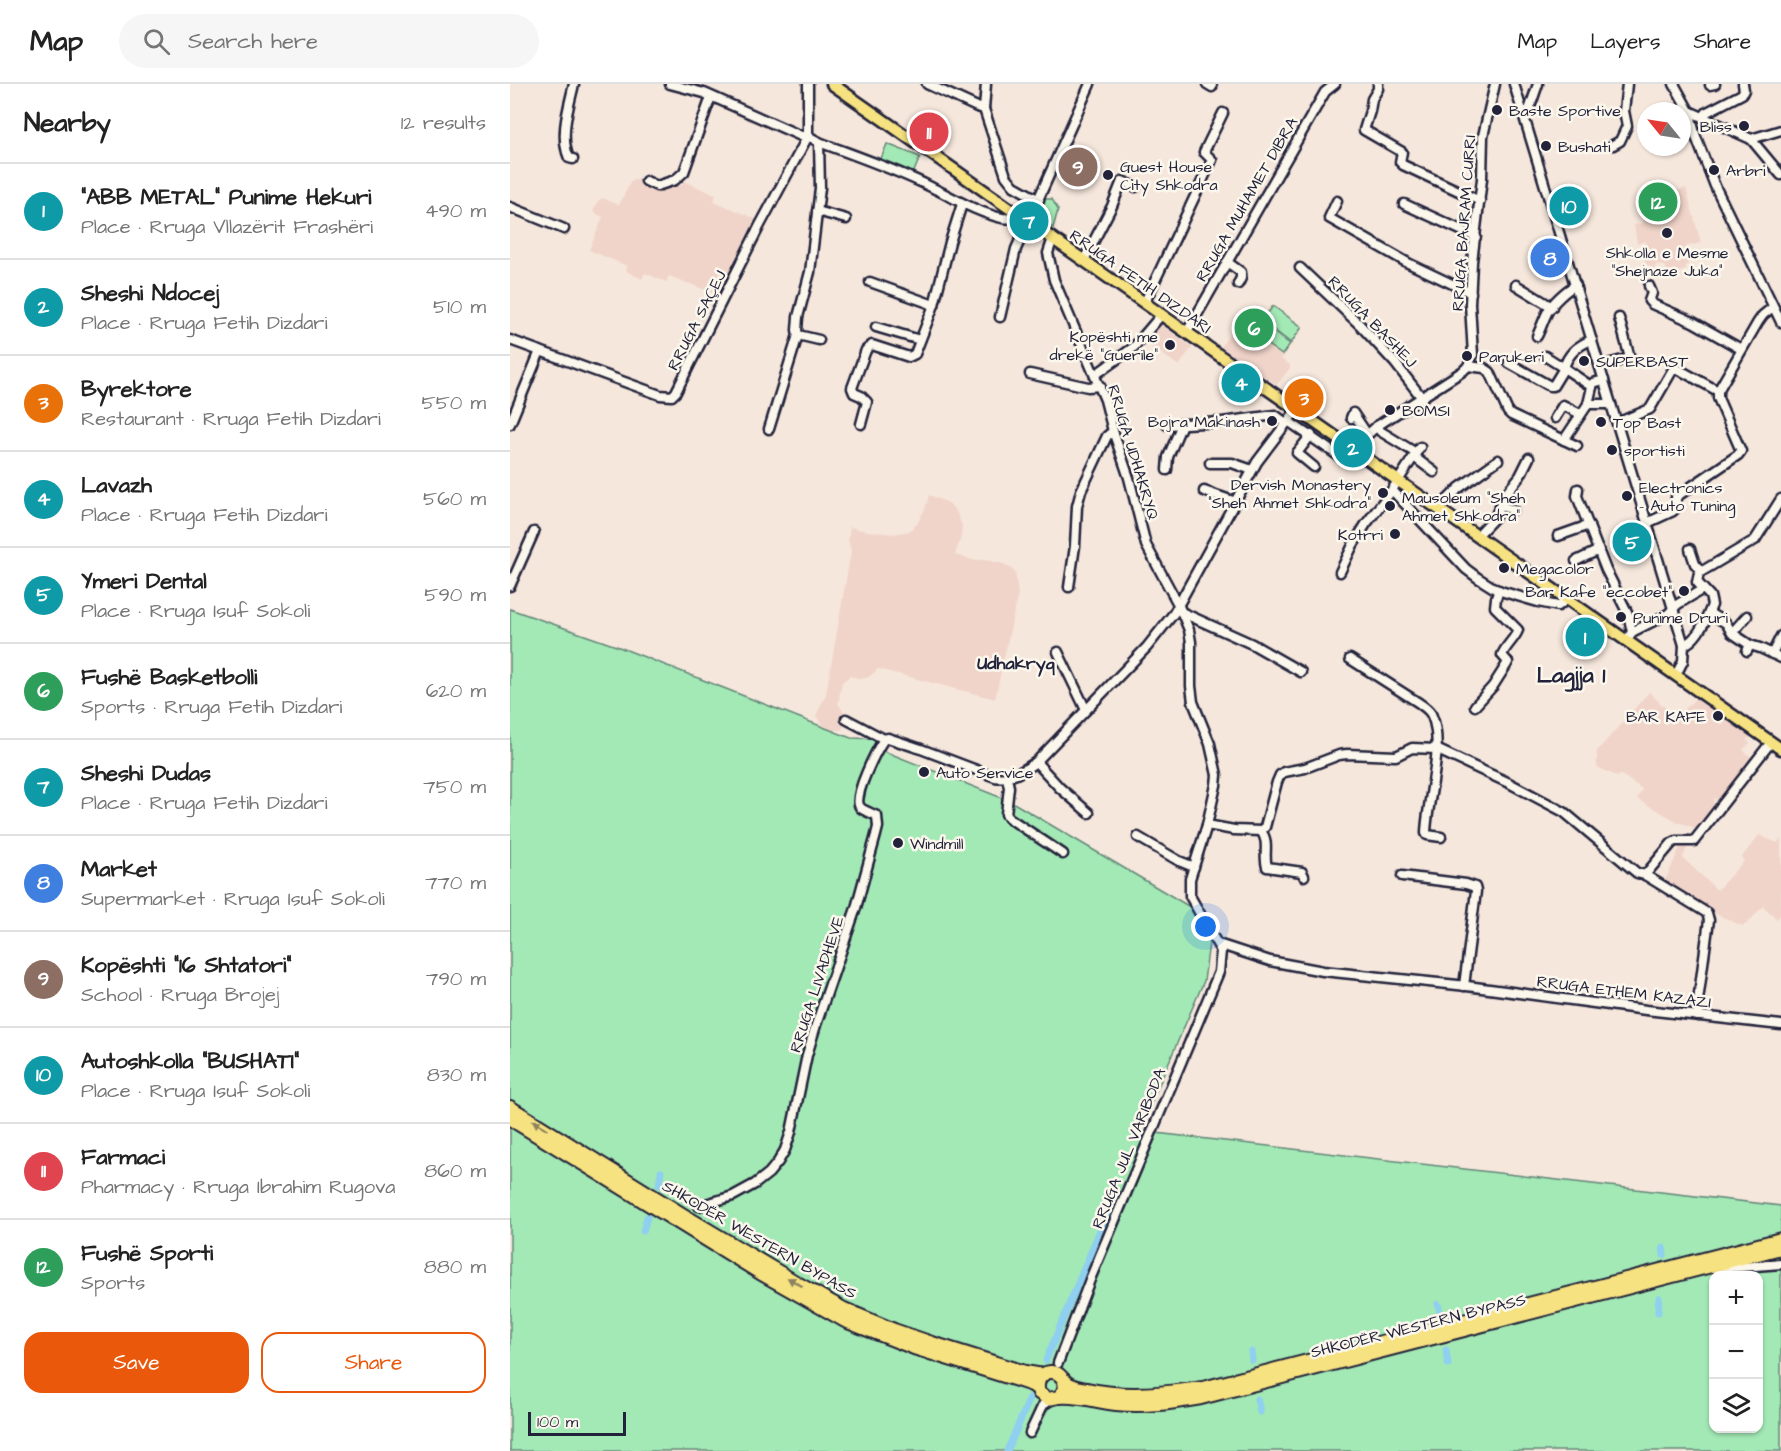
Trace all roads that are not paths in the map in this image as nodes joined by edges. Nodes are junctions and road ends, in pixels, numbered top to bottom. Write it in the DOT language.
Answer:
graph roads {
  1 [pos="574,84"];
  2 [pos="670,84"];
  3 [pos="808,84"];
  4 [pos="832,84"];
  5 [pos="927,84"];
  6 [pos="986,84"];
  7 [pos="1090,84"];
  8 [pos="1335,84"];
  9 [pos="1378,84"];
  10 [pos="1495,84"];
  11 [pos="1514,84"];
  12 [pos="1538,84"];
  13 [pos="1627,84"];
  14 [pos="1674,84"];
  15 [pos="1743,84"];
  16 [pos="711,97"];
  17 [pos="1684,102"];
  18 [pos="984,109"];
  19 [pos="1691,112"];
  20 [pos="1223,113"];
  21 [pos="1522,113"];
  22 [pos="1703,117"];
  23 [pos="1691,118"];
  24 [pos="1781,130"];
  25 [pos="808,136"];
  26 [pos="1751,139"];
  27 [pos="819,142"];
  28 [pos="1613,145"];
  29 [pos="573,159"];
  30 [pos="1781,175"];
  31 [pos="646,181"];
  32 [pos="1136,187"];
  33 [pos="1039,200"];
  34 [pos="1337,201"];
  35 [pos="1480,201"];
  36 [pos="962,204"];
  37 [pos="1404,204"];
  38 [pos="510,207"];
  39 [pos="817,212"];
  40 [pos="1020,214"];
  41 [pos="846,219"];
  42 [pos="1029,221"];
  43 [pos="564,229"];
  44 [pos="1476,237"];
  45 [pos="1053,238"];
  46 [pos="1084,260"];
  47 [pos="1227,262"];
  48 [pos="1300,267"];
  49 [pos="870,282"];
  50 [pos="1238,284"];
  51 [pos="1516,285"];
  52 [pos="1576,285"];
  53 [pos="1649,286"];
  54 [pos="1471,293"];
  55 [pos="1145,302"];
  56 [pos="934,305"];
  57 [pos="1552,307"];
  58 [pos="1773,307"];
  59 [pos="1162,314"];
  60 [pos="1000,317"];
  61 [pos="1619,318"];
  62 [pos="1781,322"];
  63 [pos="876,327"];
  64 [pos="1187,332"];
  65 [pos="798,335"];
  66 [pos="1537,336"];
  67 [pos="510,340"];
  68 [pos="819,340"];
  69 [pos="920,340"];
  70 [pos="1592,340"];
  71 [pos="1741,350"];
  72 [pos="540,351"];
  73 [pos="1545,356"];
  74 [pos="1509,363"];
  75 [pos="1468,366"];
  76 [pos="1600,366"];
  77 [pos="1564,368"];
  78 [pos="1030,374"];
  79 [pos="1095,375"];
  80 [pos="1604,380"];
  81 [pos="1100,386"];
  82 [pos="1592,387"];
  83 [pos="1718,391"];
  84 [pos="1422,398"];
  85 [pos="1588,404"];
  86 [pos="1611,404"];
  87 [pos="1297,409"];
  88 [pos="1580,414"];
  89 [pos="1555,417"];
  90 [pos="1351,418"];
  91 [pos="1287,422"];
  92 [pos="1617,423"];
  93 [pos="510,424"];
  94 [pos="861,424"];
  95 [pos="1182,424"];
  96 [pos="1167,425"];
  97 [pos="1377,426"];
  98 [pos="770,429"];
  99 [pos="1113,431"];
  100 [pos="1367,434"];
  101 [pos="1311,435"];
  102 [pos="1564,440"];
  103 [pos="1577,446"];
  104 [pos="1353,448"];
  105 [pos="1417,452"];
  106 [pos="1343,459"];
  107 [pos="1529,459"];
  108 [pos="1498,460"];
  109 [pos="1210,463"];
  110 [pos="1314,467"];
  111 [pos="1167,470"];
  112 [pos="1252,470"];
  113 [pos="1434,471"];
  114 [pos="1398,480"];
  115 [pos="1578,489"];
  116 [pos="1392,490"];
  117 [pos="1204,491"];
  118 [pos="1781,499"];
  119 [pos="1236,502"];
  120 [pos="1501,506"];
  121 [pos="1439,508"];
  122 [pos="1513,510"];
  123 [pos="1647,523"];
  124 [pos="1588,525"];
  125 [pos="534,532"];
  126 [pos="1477,536"];
  127 [pos="1558,536"];
  128 [pos="1690,549"];
  129 [pos="1599,550"];
  130 [pos="1576,561"];
  131 [pos="1701,571"];
  132 [pos="1340,572"];
  133 [pos="510,586"];
  134 [pos="1069,587"];
  135 [pos="1703,589"];
  136 [pos="1499,590"];
  137 [pos="1567,599"];
  138 [pos="1180,609"];
  139 [pos="1673,610"];
  140 [pos="1709,613"];
  141 [pos="1747,616"];
  142 [pos="1732,633"];
  143 [pos="1781,636"];
  144 [pos="1629,637"];
  145 [pos="1684,645"];
  146 [pos="1058,652"];
  147 [pos="1772,654"];
  148 [pos="1781,658"];
  149 [pos="1350,659"];
  150 [pos="1301,672"];
  151 [pos="1676,675"];
  152 [pos="1475,706"];
  153 [pos="1086,710"];
  154 [pos="846,719"];
  155 [pos="884,739"];
  156 [pos="1771,742"];
  157 [pos="1436,749"];
  158 [pos="1781,749"];
  159 [pos="1035,762"];
  160 [pos="1007,778"];
  161 [pos="1089,813"];
  162 [pos="1207,825"];
  163 [pos="1261,831"];
  164 [pos="1138,837"];
  165 [pos="1441,837"];
  166 [pos="1064,854"];
  167 [pos="1194,867"];
  168 [pos="1645,875"];
  169 [pos="1304,876"];
  170 [pos="1402,876"];
  171 [pos="1218,944"];
  172 [pos="1464,986"];
  173 [pos="1698,1016"];
  174 [pos="1781,1025"];
  175 [pos="510,1107"];
  176 [pos="510,1119"];
  177 [pos="699,1206"];
  178 [pos="1781,1239"];
  179 [pos="1781,1248"];
  180 [pos="1781,1264"];
  181 [pos="1693,1272"];
  182 [pos="1050,1370"];
  183 [pos="1063,1378"];
  184 [pos="1038,1391"];
  185 [pos="1050,1402"];
  186 [pos="1030,1433"];
  1 -- 29 [label="street"];
  2 -- 16 [label="street"];
  3 -- 25 [label="street"];
  4 -- 40 [label="main road, RRUGA FETIH DIZDARI"];
  5 -- 18 [label="street"];
  6 -- 18 [label="street"];
  7 -- 33 [label="street"];
  8 -- 47 [label="street, RRUGA MUHAMET DIBRA"];
  9 -- 35 [label="street"];
  10 -- 35 [label="street, RRUGA BAJRAM CURRI"];
  11 -- 21 [label="street"];
  12 -- 21 [label="street"];
  13 -- 28 [label="street"];
  14 -- 17 [label="street"];
  15 -- 22 [label="street"];
  16 -- 25 [label="street"];
  16 -- 31 [label="street"];
  18 -- 33 [label="street"];
  19 -- 22 [label="street"];
  20 -- 55 [label="street"];
  21 -- 52 [label="street"];
  22 -- 26 [label="street"];
  23 -- 58 [label="street"];
  24 -- 26 [label="street"];
  25 -- 27 [label="street"];
  25 -- 72 [label="street, RRUGA SAÇEJ"];
  26 -- 30 [label="street"];
  27 -- 36 [label="street"];
  27 -- 39 [label="street"];
  32 -- 46 [label="street"];
  33 -- 42 [label="street"];
  34 -- 54 [label="street"];
  35 -- 44 [label="street, RRUGA BAJRAM CURRI"];
  36 -- 40 [label="street"];
  36 -- 56 [label="street"];
  37 -- 44 [label="street"];
  38 -- 43 [label="street"];
  39 -- 41 [label="street"];
  39 -- 65 [label="street"];
  40 -- 42 [label="main road, RRUGA FETIH DIZDARI"];
  42 -- 45 [label="main road, RRUGA FETIH DIZDARI"];
  42 -- 60 [label="street"];
  44 -- 54 [label="street, RRUGA BAJRAM CURRI"];
  45 -- 46 [label="main road, RRUGA FETIH DIZDARI"];
  45 -- 79 [label="street, RRUGA UDHAKRYQ"];
  46 -- 55 [label="main road, RRUGA FETIH DIZDARI"];
  47 -- 50 [label="street"];
  47 -- 64 [label="street, RRUGA MUHAMET DIBRA"];
  48 -- 84 [label="street, RRUGA BASHEJ"];
  49 -- 56 [label="street"];
  51 -- 57 [label="street"];
  52 -- 57 [label="street"];
  52 -- 70 [label="street"];
  53 -- 71 [label="street"];
  54 -- 75 [label="street, RRUGA BAJRAM CURRI"];
  55 -- 59 [label="main road, RRUGA FETIH DIZDARI"];
  56 -- 69 [label="street"];
  57 -- 66 [label="street"];
  58 -- 62 [label="street"];
  58 -- 71 [label="street"];
  59 -- 64 [label="main road, RRUGA FETIH DIZDARI"];
  59 -- 79 [label="street"];
  61 -- 76 [label="street"];
  63 -- 69 [label="street"];
  64 -- 87 [label="main road, RRUGA FETIH DIZDARI"];
  65 -- 68 [label="street"];
  65 -- 98 [label="street"];
  67 -- 72 [label="street, RRUGA SAÇEJ"];
  69 -- 94 [label="street"];
  70 -- 76 [label="street"];
  70 -- 77 [label="street"];
  71 -- 83 [label="street"];
  72 -- 93 [label="street"];
  73 -- 77 [label="street"];
  74 -- 77 [label="street"];
  75 -- 84 [label="street"];
  75 -- 102 [label="street"];
  76 -- 80 [label="street"];
  77 -- 82 [label="street"];
  78 -- 81 [label="street"];
  79 -- 81 [label="street, RRUGA UDHAKRYQ"];
  80 -- 82 [label="street"];
  80 -- 86 [label="street"];
  81 -- 99 [label="street, RRUGA UDHAKRYQ"];
  82 -- 85 [label="street"];
  83 -- 92 [label="street"];
  83 -- 123 [label="street"];
  84 -- 97 [label="street"];
  85 -- 86 [label="street"];
  85 -- 88 [label="street"];
  86 -- 92 [label="street"];
  87 -- 91 [label="street"];
  87 -- 104 [label="main road, RRUGA FETIH DIZDARI"];
  88 -- 89 [label="street"];
  88 -- 102 [label="street"];
  90 -- 100 [label="street"];
  91 -- 95 [label="street"];
  91 -- 101 [label="street"];
  91 -- 112 [label="street"];
  92 -- 123 [label="street"];
  95 -- 96 [label="street"];
  95 -- 111 [label="street"];
  97 -- 100 [label="street"];
  97 -- 105 [label="street"];
  99 -- 134 [label="street"];
  99 -- 138 [label="street, RRUGA UDHAKRYQ"];
  100 -- 104 [label="street"];
  101 -- 106 [label="street"];
  101 -- 110 [label="street"];
  102 -- 103 [label="street"];
  104 -- 114 [label="main road, RRUGA FETIH DIZDARI"];
  105 -- 113 [label="street"];
  105 -- 114 [label="street"];
  107 -- 120 [label="street"];
  108 -- 121 [label="street"];
  109 -- 112 [label="street"];
  112 -- 119 [label="street"];
  114 -- 116 [label="street"];
  114 -- 121 [label="main road, RRUGA FETIH DIZDARI"];
  115 -- 124 [label="street"];
  116 -- 132 [label="street"];
  116 -- 136 [label="street"];
  117 -- 119 [label="street"];
  118 -- 131 [label="street"];
  119 -- 138 [label="street"];
  120 -- 122 [label="street"];
  120 -- 126 [label="street"];
  121 -- 126 [label="main road, RRUGA FETIH DIZDARI"];
  123 -- 139 [label="street"];
  124 -- 127 [label="street"];
  124 -- 129 [label="street"];
  125 -- 133 [label="street"];
  126 -- 137 [label="main road, RRUGA FETIH DIZDARI"];
  128 -- 131 [label="street"];
  129 -- 130 [label="street"];
  129 -- 144 [label="street"];
  131 -- 135 [label="street"];
  135 -- 139 [label="street"];
  135 -- 140 [label="street"];
  136 -- 137 [label="street"];
  136 -- 152 [label="street"];
  137 -- 144 [label="main road, RRUGA FETIH DIZDARI"];
  138 -- 150 [label="street"];
  138 -- 153 [label="street"];
  138 -- 162 [label="street, RRUGA UDHAKRYQ"];
  139 -- 144 [label="street"];
  139 -- 145 [label="street"];
  140 -- 142 [label="street"];
  140 -- 145 [label="street"];
  141 -- 142 [label="street"];
  142 -- 147 [label="street"];
  143 -- 147 [label="street"];
  144 -- 151 [label="main road, RRUGA FETIH DIZDARI"];
  145 -- 151 [label="street"];
  146 -- 153 [label="street"];
  147 -- 148 [label="street"];
  149 -- 157 [label="street"];
  151 -- 156 [label="main road, RRUGA FETIH DIZDARI"];
  153 -- 159 [label="street"];
  154 -- 155 [label="street"];
  155 -- 160 [label="street"];
  155 -- 177 [label="street, RRUGA LIVADHEVE"];
  156 -- 158 [label="main road, RRUGA FETIH DIZDARI"];
  156 -- 168 [label="street"];
  157 -- 163 [label="street"];
  157 -- 165 [label="street"];
  157 -- 168 [label="street"];
  159 -- 160 [label="street"];
  159 -- 161 [label="street"];
  160 -- 166 [label="street"];
  162 -- 163 [label="street"];
  162 -- 167 [label="street, RRUGA UDHAKRYQ"];
  163 -- 169 [label="street"];
  164 -- 167 [label="street"];
  167 -- 171 [label="street, RRUGA UDHAKRYQ"];
  168 -- 173 [label="street"];
  170 -- 172 [label="street"];
  171 -- 172 [label="street, RRUGA ETHEM KAZAZI"];
  171 -- 182 [label="street, RRUGA JUL VARIBODA"];
  172 -- 173 [label="street, RRUGA ETHEM KAZAZI"];
  173 -- 174 [label="street, RRUGA ETHEM KAZAZI"];
  182 -- 175 [label="highway, SHKODËR WESTERN BYPASS, one-way"];
  176 -- 184 [label="highway, SHKODËR WESTERN BYPASS"];
  178 -- 183 [label="highway, SHKODËR WESTERN BYPASS"];
  179 -- 181 [label="highway, SHKODËR WESTERN BYPASS"];
  180 -- 181 [label="street"];
  181 -- 185 [label="highway, SHKODËR WESTERN BYPASS"];
  182 -- 183 [label="highway, SHKODËR WESTERN BYPASS"];
  182 -- 184 [label="highway"];
  183 -- 185 [label="highway"];
  184 -- 185 [label="highway, SHKODËR WESTERN BYPASS"];
  185 -- 186 [label="street"];
}
